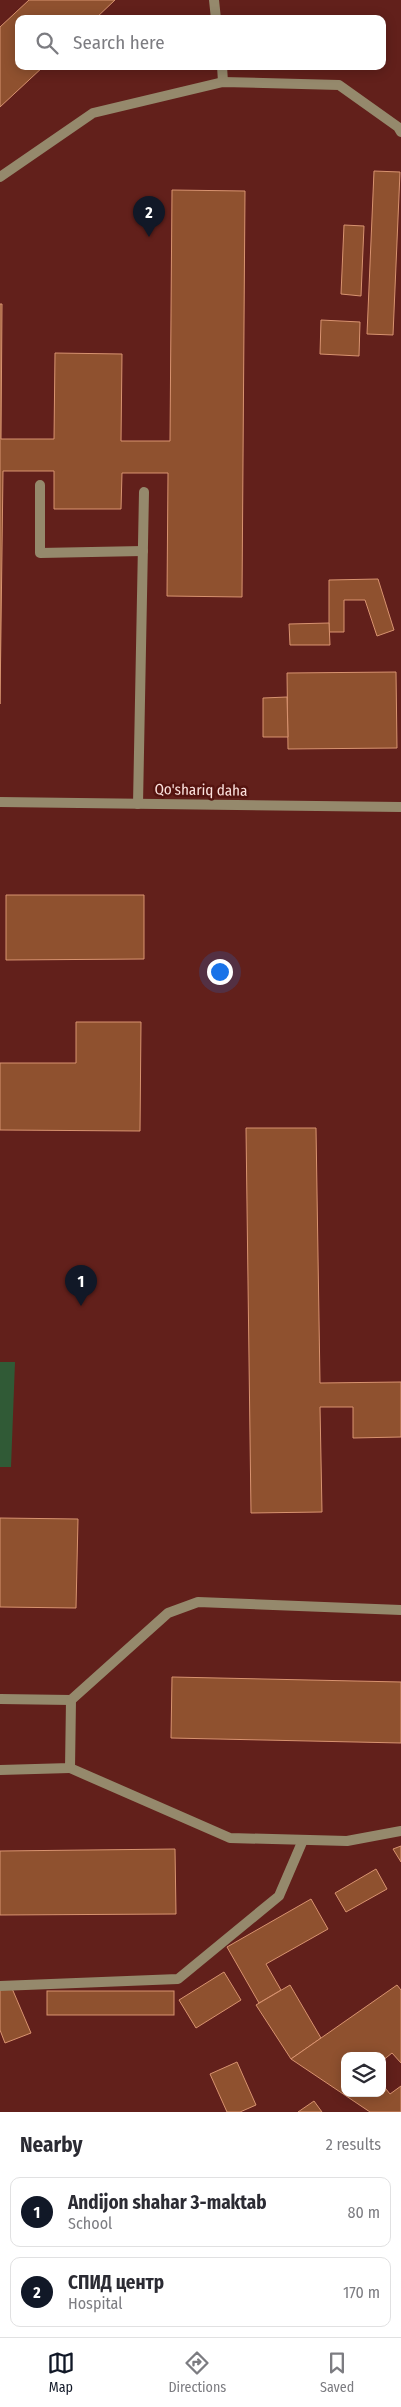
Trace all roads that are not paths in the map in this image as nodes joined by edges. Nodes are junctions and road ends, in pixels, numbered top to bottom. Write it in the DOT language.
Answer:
graph roads {
  1 [pos="214,0"];
  2 [pos="216,15"];
  3 [pos="222,70"];
  4 [pos="223,82"];
  5 [pos="401,132"];
  6 [pos="0,177"];
  7 [pos="40,485"];
  8 [pos="144,492"];
  9 [pos="143,551"];
  10 [pos="0,802"];
  11 [pos="138,804"];
  12 [pos="401,807"];
  13 [pos="401,1610"];
  14 [pos="0,1699"];
  15 [pos="71,1700"];
  16 [pos="70,1768"];
  17 [pos="0,1770"];
  18 [pos="401,1831"];
  19 [pos="304,1840"];
  20 [pos="0,1986"];
  1 -- 2 [label="street"];
  3 -- 4 [label="street"];
  4 -- 5 [label="street"];
  4 -- 6 [label="street"];
  7 -- 9 [label="street"];
  8 -- 9 [label="street"];
  9 -- 11 [label="street"];
  10 -- 11 [label="street, Qo'shariq daha"];
  11 -- 12 [label="street, Qo'shariq daha"];
  13 -- 15 [label="street"];
  14 -- 15 [label="street"];
  15 -- 16 [label="street"];
  16 -- 17 [label="street"];
  16 -- 19 [label="street"];
  18 -- 19 [label="street"];
  19 -- 20 [label="street"];
}
